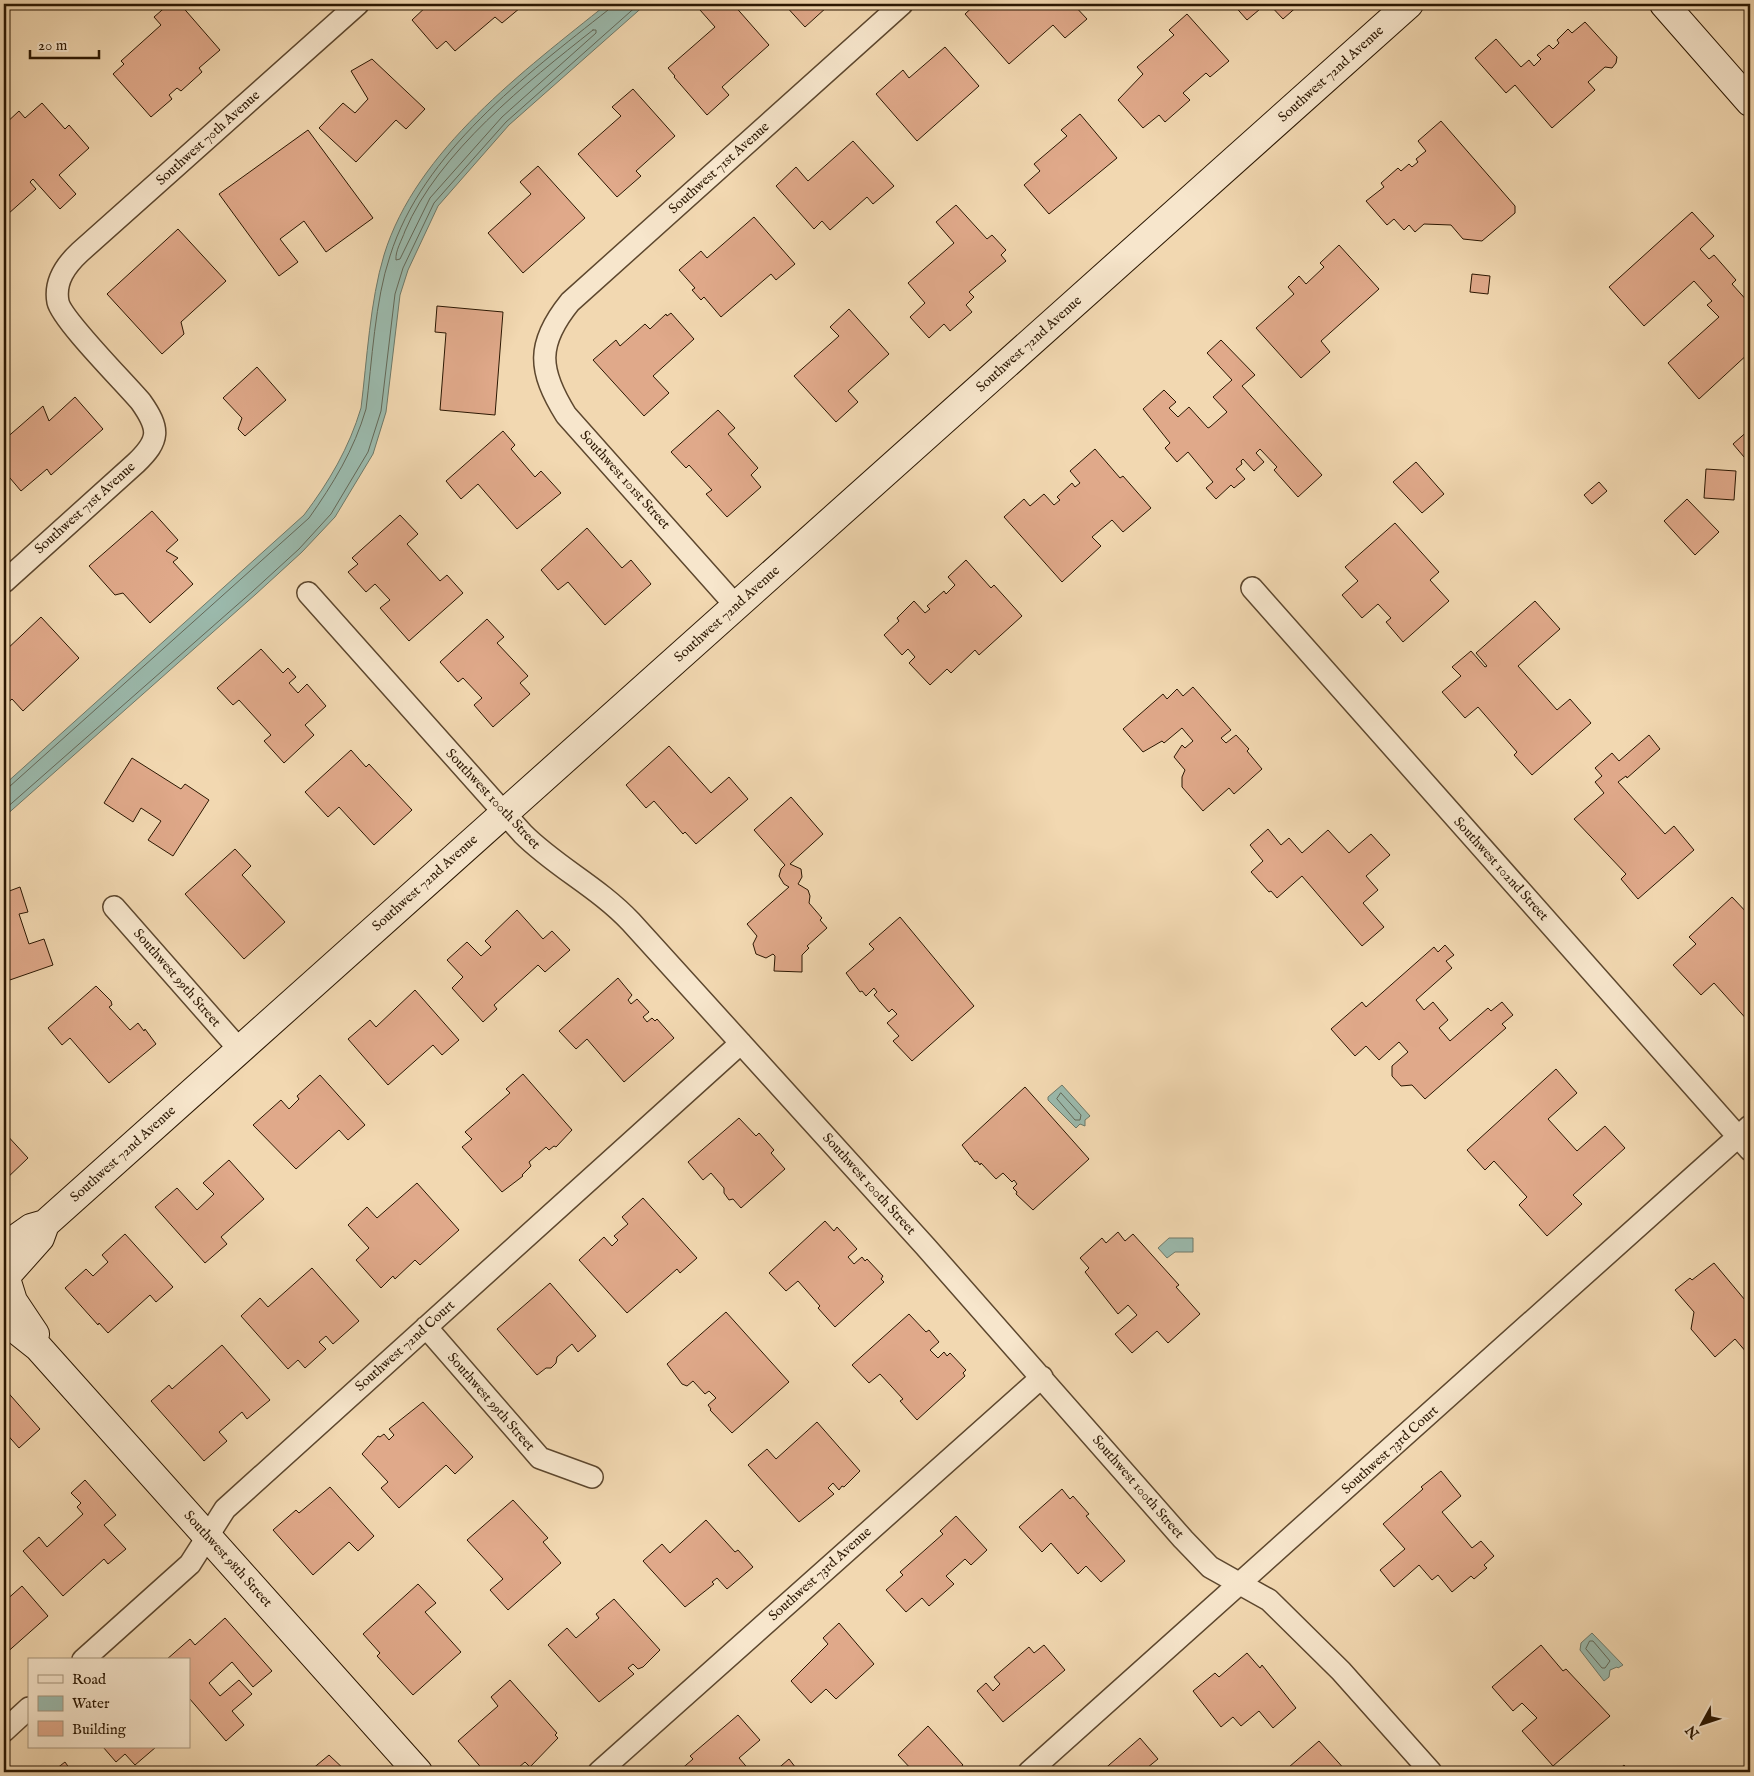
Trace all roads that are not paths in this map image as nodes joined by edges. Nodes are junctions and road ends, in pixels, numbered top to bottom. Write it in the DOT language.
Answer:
graph roads {
  1 [pos="358,4"];
  2 [pos="902,4"];
  3 [pos="1409,4"];
  4 [pos="1664,4"];
  5 [pos="1750,102"];
  6 [pos="546,340"];
  7 [pos="155,428"];
  8 [pos="4,582"];
  9 [pos="1252,588"];
  10 [pos="308,593"];
  11 [pos="736,606"];
  12 [pos="503,813"];
  13 [pos="114,907"];
  14 [pos="741,1043"];
  15 [pos="239,1049"];
  16 [pos="1746,1137"];
  17 [pos="45,1224"];
  18 [pos="4,1246"];
  19 [pos="5,1281"];
  20 [pos="4,1320"];
  21 [pos="426,1327"];
  22 [pos="38,1347"];
  23 [pos="1042,1377"];
  24 [pos="592,1477"];
  25 [pos="208,1536"];
  26 [pos="1240,1585"];
  27 [pos="85,1658"];
  28 [pos="28,1709"];
  29 [pos="4,1731"];
  30 [pos="418,1772"];
  31 [pos="600,1772"];
  32 [pos="1029,1772"];
  33 [pos="1431,1772"];
  1 -- 7 [label="street, Southwest 70th Avenue"];
  2 -- 6 [label="street, Southwest 71st Avenue"];
  3 -- 11 [label="street, Southwest 72nd Avenue"];
  4 -- 5 [label="street"];
  6 -- 11 [label="street, Southwest 101st Street"];
  7 -- 8 [label="street, Southwest 71st Avenue"];
  9 -- 16 [label="street, Southwest 102nd Street"];
  10 -- 12 [label="street, Southwest 100th Street"];
  11 -- 12 [label="street, Southwest 72nd Avenue"];
  12 -- 14 [label="street, Southwest 100th Street"];
  12 -- 15 [label="street, Southwest 72nd Avenue"];
  13 -- 15 [label="street, Southwest 99th Street"];
  14 -- 21 [label="street, Southwest 72nd Court"];
  14 -- 23 [label="street, Southwest 100th Street"];
  15 -- 17 [label="street, Southwest 72nd Avenue"];
  16 -- 26 [label="street, Southwest 73rd Court"];
  17 -- 18 [label="street, Southwest 72nd Avenue"];
  17 -- 19 [label="street, Southwest 72nd Avenue"];
  19 -- 22 [label="street, Southwest 98th Street"];
  20 -- 22 [label="street, Southwest 98th Street"];
  21 -- 24 [label="street, Southwest 99th Street"];
  21 -- 25 [label="street, Southwest 72nd Court"];
  22 -- 25 [label="street, Southwest 98th Street"];
  23 -- 26 [label="street, Southwest 100th Street"];
  23 -- 31 [label="street, Southwest 73rd Avenue"];
  25 -- 27 [label="street, Southwest 72nd Court"];
  25 -- 30 [label="street, Southwest 98th Street"];
  26 -- 32 [label="street, Southwest 73rd Court"];
  26 -- 33 [label="street, Southwest 100th Street"];
  28 -- 29 [label="street"];
}
